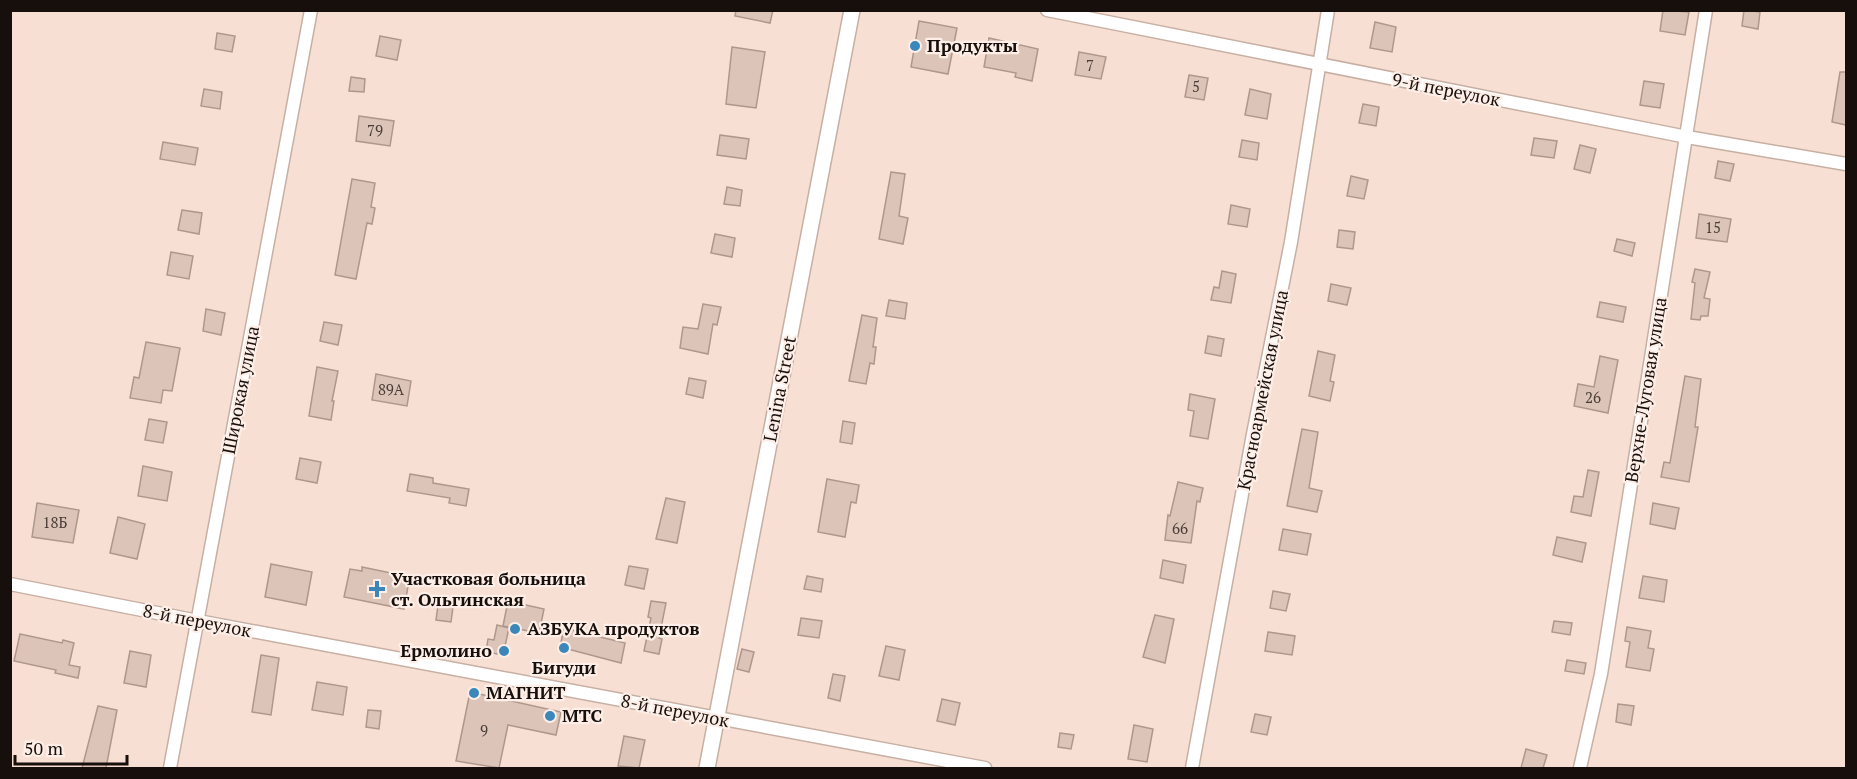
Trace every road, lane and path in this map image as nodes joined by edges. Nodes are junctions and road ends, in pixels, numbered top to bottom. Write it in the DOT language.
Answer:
graph roads {
  1 [pos="311,10"];
  2 [pos="852,10"];
  3 [pos="1047,10"];
  4 [pos="1328,10"];
  5 [pos="1706,10"];
  6 [pos="1318,64"];
  7 [pos="1687,136"];
  8 [pos="1846,164"];
  9 [pos="10,584"];
  10 [pos="198,621"];
  11 [pos="717,718"];
  12 [pos="170,768"];
  13 [pos="707,768"];
  14 [pos="985,768"];
  15 [pos="1192,768"];
  16 [pos="1580,768"];
  1 -- 10 [label="street, Широкая улица"];
  2 -- 11 [label="street, Lenina Street"];
  3 -- 6 [label="street, 9-й переулок"];
  4 -- 6 [label="street, Красноармейская улица"];
  5 -- 7 [label="street, Верхне-Луговая улица"];
  6 -- 7 [label="street, 9-й переулок"];
  6 -- 15 [label="street, Красноармейская улица"];
  7 -- 8 [label="street, 9-й переулок"];
  7 -- 16 [label="street, Верхне-Луговая улица"];
  9 -- 10 [label="street, 8-й переулок"];
  10 -- 11 [label="street, 8-й переулок"];
  10 -- 12 [label="street, Широкая улица"];
  11 -- 13 [label="street, Lenina Street"];
  11 -- 14 [label="street, 8-й переулок"];
}
